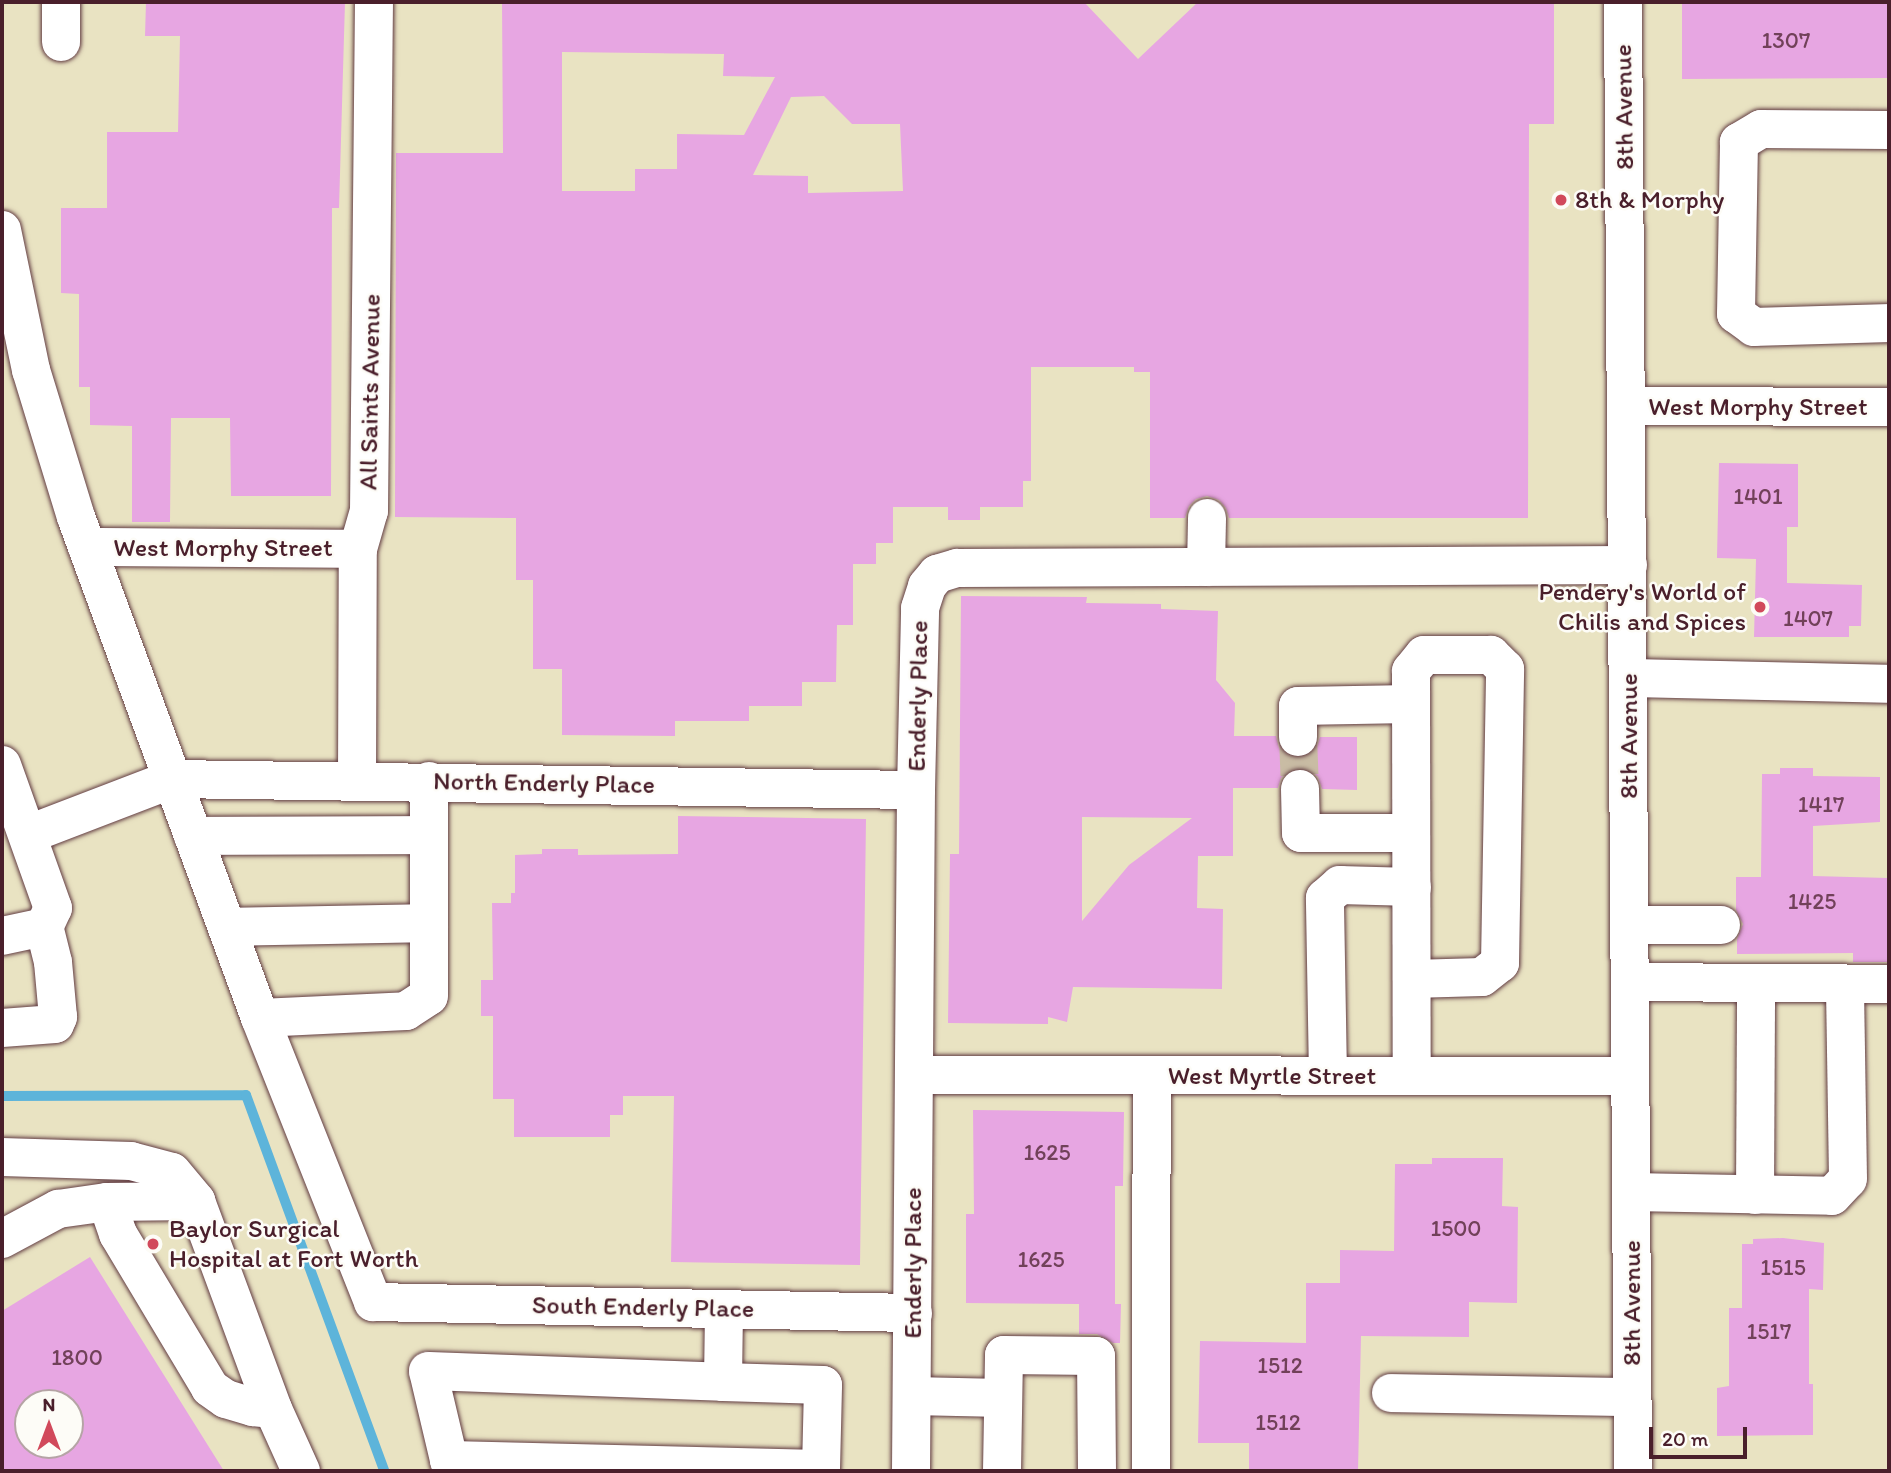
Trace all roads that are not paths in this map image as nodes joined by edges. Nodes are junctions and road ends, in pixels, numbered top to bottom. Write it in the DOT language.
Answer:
graph roads {
  1 [pos="61,2"];
  2 [pos="374,2"];
  3 [pos="1623,2"];
  4 [pos="61,42"];
  5 [pos="1889,130"];
  6 [pos="2,230"];
  7 [pos="1889,323"];
  8 [pos="1627,407"];
  9 [pos="1889,407"];
  10 [pos="1207,518"];
  11 [pos="88,547"];
  12 [pos="358,549"];
  13 [pos="1628,565"];
  14 [pos="1206,567"];
  15 [pos="1629,678"];
  16 [pos="1889,684"];
  17 [pos="1411,704"];
  18 [pos="1298,737"];
  19 [pos="2,765"];
  20 [pos="172,779"];
  21 [pos="357,780"];
  22 [pos="429,781"];
  23 [pos="1300,789"];
  24 [pos="916,790"];
  25 [pos="1411,833"];
  26 [pos="29,834"];
  27 [pos="429,835"];
  28 [pos="193,836"];
  29 [pos="1412,887"];
  30 [pos="429,923"];
  31 [pos="1630,925"];
  32 [pos="1721,925"];
  33 [pos="44,927"];
  34 [pos="227,927"];
  35 [pos="2,936"];
  36 [pos="1412,979"];
  37 [pos="1630,982"];
  38 [pos="1755,984"];
  39 [pos="1845,984"];
  40 [pos="1889,985"];
  41 [pos="260,1018"];
  42 [pos="2,1028"];
  43 [pos="914,1075"];
  44 [pos="1152,1075"];
  45 [pos="1328,1076"];
  46 [pos="1412,1076"];
  47 [pos="1630,1076"];
  48 [pos="2,1157"];
  49 [pos="1631,1192"];
  50 [pos="1755,1195"];
  51 [pos="196,1201"];
  52 [pos="107,1202"];
  53 [pos="2,1239"];
  54 [pos="724,1309"];
  55 [pos="913,1313"];
  56 [pos="723,1382"];
  57 [pos="1391,1393"];
  58 [pos="912,1396"];
  59 [pos="1632,1397"];
  60 [pos="1003,1398"];
  61 [pos="273,1409"];
  62 [pos="450,1466"];
  63 [pos="821,1470"];
  64 [pos="301,1471"];
  65 [pos="911,1471"];
  66 [pos="1002,1471"];
  67 [pos="1097,1471"];
  68 [pos="1151,1471"];
  69 [pos="1633,1471"];
  1 -- 4 [label="street"];
  2 -- 12 [label="street, All Saints Avenue"];
  3 -- 8 [label="street, 8th Avenue"];
  5 -- 7 [label="street"];
  6 -- 11 [label="street"];
  8 -- 9 [label="street, West Morphy Street"];
  8 -- 13 [label="street, 8th Avenue"];
  10 -- 14 [label="street"];
  11 -- 12 [label="street, West Morphy Street"];
  11 -- 20 [label="street"];
  12 -- 21 [label="street, All Saints Avenue"];
  13 -- 14 [label="street, Enderly Place"];
  13 -- 15 [label="street, 8th Avenue"];
  14 -- 24 [label="street, Enderly Place"];
  15 -- 16 [label="street"];
  15 -- 31 [label="street, 8th Avenue"];
  17 -- 18 [label="street"];
  17 -- 25 [label="street"];
  17 -- 36 [label="street"];
  19 -- 26 [label="street"];
  20 -- 21 [label="street, North Enderly Place"];
  20 -- 26 [label="street"];
  20 -- 28 [label="street"];
  21 -- 22 [label="street, North Enderly Place"];
  22 -- 24 [label="street, North Enderly Place"];
  22 -- 27 [label="street"];
  23 -- 25 [label="street"];
  24 -- 43 [label="street, Enderly Place"];
  25 -- 29 [label="street"];
  26 -- 33 [label="street"];
  27 -- 28 [label="street"];
  27 -- 30 [label="street"];
  28 -- 34 [label="street"];
  29 -- 36 [label="street"];
  29 -- 45 [label="street"];
  30 -- 34 [label="street"];
  30 -- 41 [label="street"];
  31 -- 32 [label="street"];
  31 -- 37 [label="street, 8th Avenue"];
  33 -- 35 [label="street"];
  33 -- 42 [label="street"];
  34 -- 41 [label="street"];
  36 -- 46 [label="street"];
  37 -- 38 [label="street"];
  37 -- 47 [label="street, 8th Avenue"];
  38 -- 39 [label="street"];
  38 -- 50 [label="street"];
  39 -- 40 [label="street"];
  39 -- 50 [label="street"];
  41 -- 54 [label="street, South Enderly Place"];
  43 -- 44 [label="street, West Myrtle Street"];
  43 -- 55 [label="street, Enderly Place"];
  44 -- 45 [label="street, West Myrtle Street"];
  44 -- 68 [label="street"];
  45 -- 46 [label="street, West Myrtle Street"];
  46 -- 47 [label="street, West Myrtle Street"];
  47 -- 49 [label="street, 8th Avenue"];
  48 -- 51 [label="street"];
  49 -- 50 [label="street"];
  49 -- 59 [label="street, 8th Avenue"];
  51 -- 52 [label="street"];
  51 -- 61 [label="street"];
  52 -- 53 [label="street"];
  52 -- 61 [label="street"];
  54 -- 55 [label="street, South Enderly Place"];
  54 -- 56 [label="street"];
  55 -- 58 [label="street, Enderly Place"];
  56 -- 62 [label="street"];
  56 -- 63 [label="street"];
  57 -- 59 [label="street"];
  58 -- 60 [label="street"];
  58 -- 65 [label="street, Enderly Place"];
  59 -- 69 [label="street, 8th Avenue"];
  60 -- 66 [label="street"];
  60 -- 67 [label="street"];
  61 -- 64 [label="street"];
  62 -- 63 [label="street"];
}
